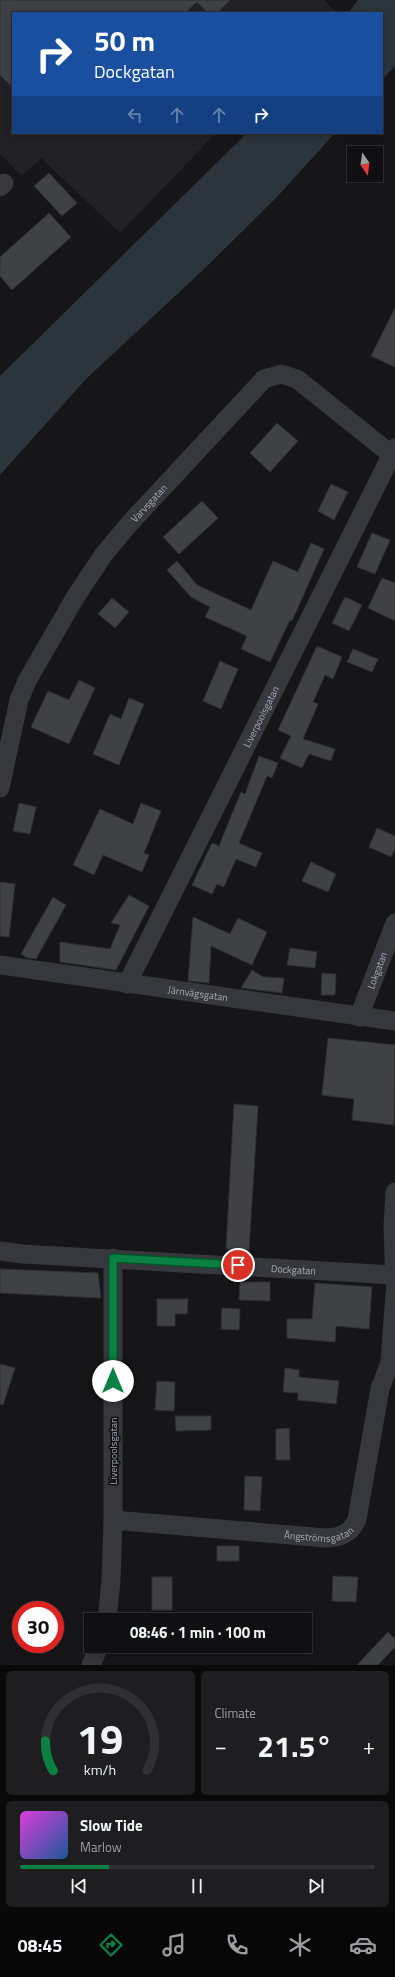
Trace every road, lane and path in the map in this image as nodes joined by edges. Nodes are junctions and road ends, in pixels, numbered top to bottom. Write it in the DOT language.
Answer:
graph roads {
  1 [pos="393,452"];
  2 [pos="0,788"];
  3 [pos="395,923"];
  4 [pos="0,965"];
  5 [pos="126,984"];
  6 [pos="359,1017"];
  7 [pos="395,1021"];
  8 [pos="395,1192"];
  9 [pos="0,1251"];
  10 [pos="113,1258"];
  11 [pos="395,1274"];
  12 [pos="395,1284"];
  13 [pos="395,1293"];
  14 [pos="393,1362"];
  15 [pos="113,1520"];
  16 [pos="108,1613"];
  17 [pos="95,1653"];
  18 [pos="91,1665"];
  1 -- 2 [label="street, Varvsgatan"];
  1 -- 5 [label="street, Liverpoolsgatan"];
  3 -- 6 [label="street, Lokgatan"];
  4 -- 5 [label="street, Järnvägsgatan"];
  5 -- 6 [label="street, Järnvägsgatan"];
  6 -- 7 [label="street, Järnvägsgatan"];
  8 -- 11 [label="street"];
  9 -- 10 [label="street, Dockgatan"];
  10 -- 11 [label="street, Dockgatan"];
  10 -- 15 [label="street, Liverpoolsgatan"];
  11 -- 12 [label="street"];
  13 -- 14 [label="street, Ångströmsgatan"];
  14 -- 15 [label="street, Ångströmsgatan"];
  15 -- 16 [label="street, Liverpoolsgatan"];
  17 -- 18 [label="street"];
}
